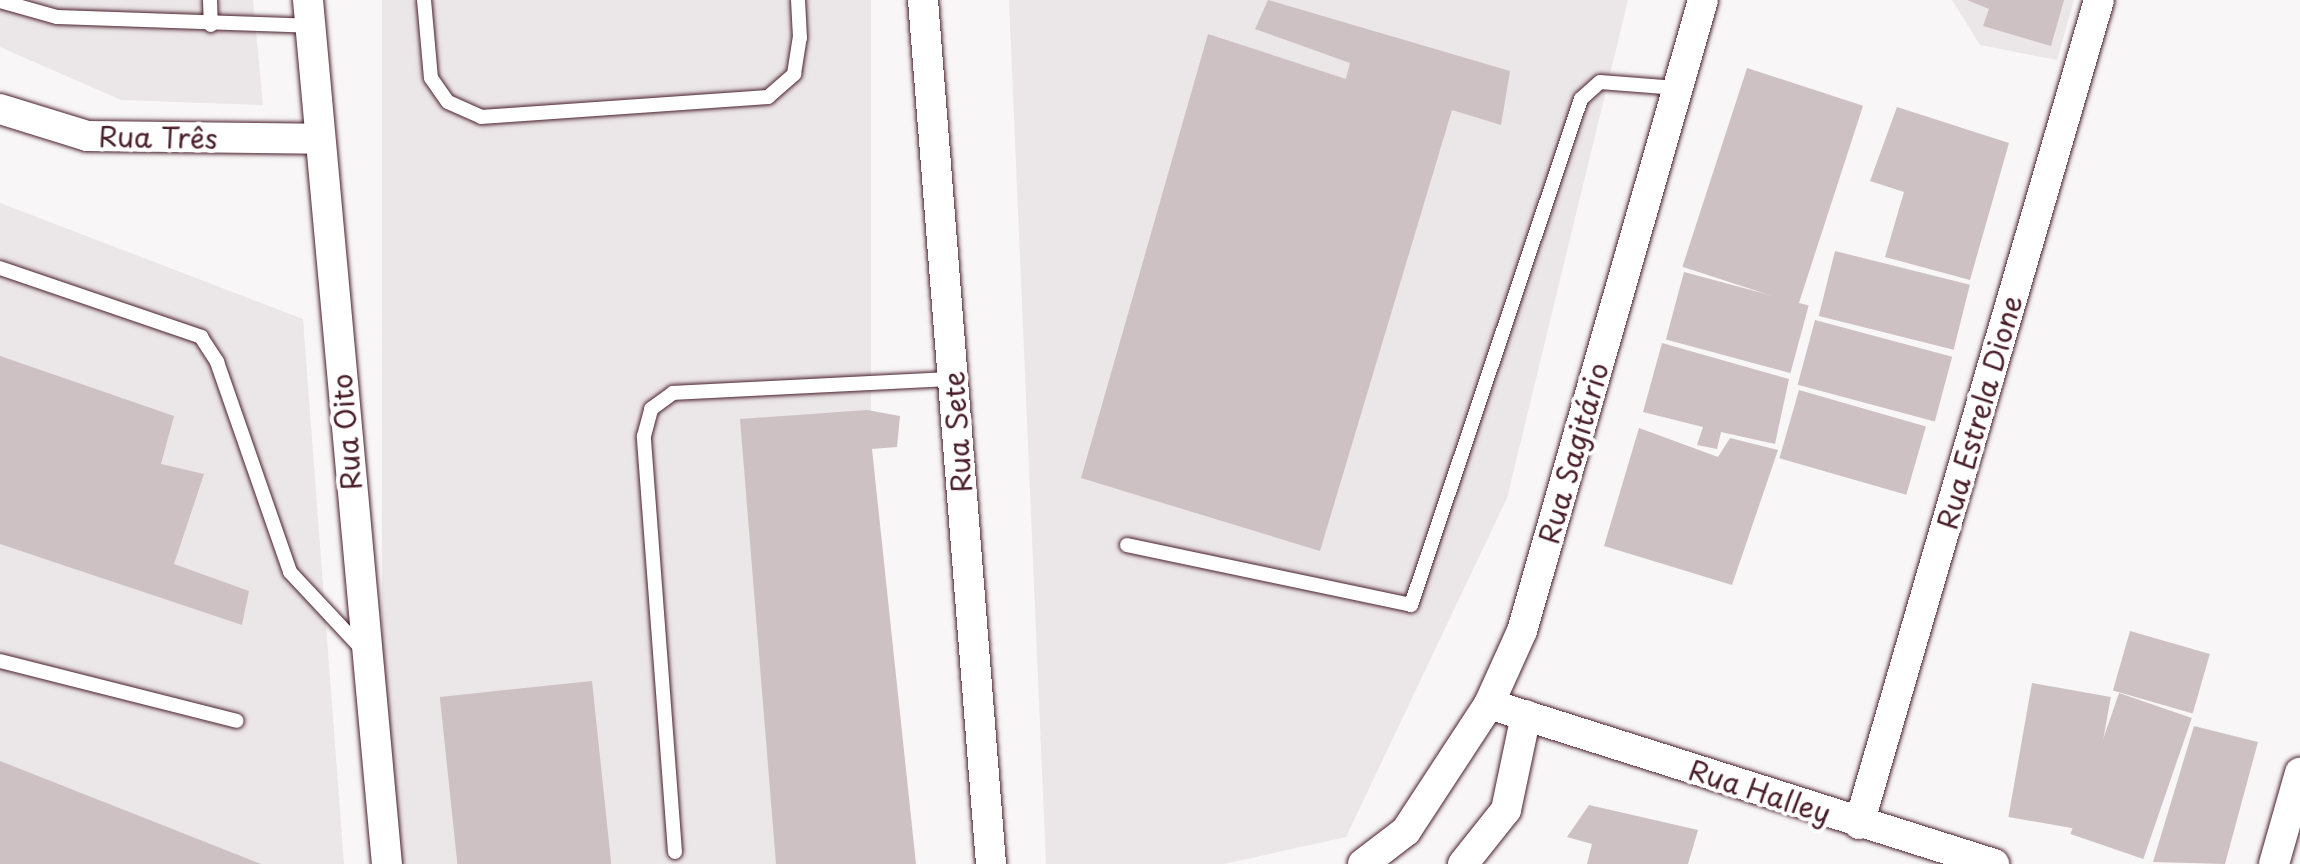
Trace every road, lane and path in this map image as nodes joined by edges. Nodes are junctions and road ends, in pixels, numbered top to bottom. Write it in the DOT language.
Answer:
graph roads {
  1 [pos="210,0"];
  2 [pos="424,0"];
  3 [pos="798,0"];
  4 [pos="923,0"];
  5 [pos="1703,0"];
  6 [pos="2099,0"];
  7 [pos="0,1"];
  8 [pos="309,13"];
  9 [pos="211,25"];
  10 [pos="1677,88"];
  11 [pos="0,109"];
  12 [pos="320,139"];
  13 [pos="0,268"];
  14 [pos="953,379"];
  15 [pos="1127,545"];
  16 [pos="365,652"];
  17 [pos="0,661"];
  18 [pos="1489,704"];
  19 [pos="1526,715"];
  20 [pos="237,721"];
  21 [pos="2300,773"];
  22 [pos="1859,824"];
  23 [pos="675,852"];
  24 [pos="1945,858"];
  25 [pos="387,864"];
  26 [pos="991,864"];
  27 [pos="1363,864"];
  28 [pos="1463,864"];
  29 [pos="1994,864"];
  30 [pos="2274,864"];
  1 -- 9 [label="lane"];
  2 -- 3 [label="lane"];
  4 -- 14 [label="street, Rua Sete"];
  5 -- 10 [label="street, Rua Sagitário"];
  6 -- 22 [label="street, Rua Estrela Dione"];
  7 -- 9 [label="lane"];
  8 -- 9 [label="lane"];
  8 -- 12 [label="street, Rua Oito"];
  10 -- 15 [label="lane"];
  10 -- 18 [label="street, Rua Sagitário"];
  11 -- 12 [label="street, Rua Três"];
  12 -- 16 [label="street, Rua Oito"];
  13 -- 16 [label="lane"];
  14 -- 23 [label="lane"];
  14 -- 26 [label="street, Rua Sete"];
  16 -- 25 [label="street, Rua Oito"];
  17 -- 20 [label="lane"];
  18 -- 19 [label="street, Rua Halley"];
  18 -- 27 [label="street, Rua Sagitário"];
  19 -- 22 [label="street, Rua Halley"];
  19 -- 28 [label="street"];
  21 -- 30 [label="street"];
  22 -- 24 [label="street, Rua Halley"];
  24 -- 29 [label="street, Rua Halley"];
}
